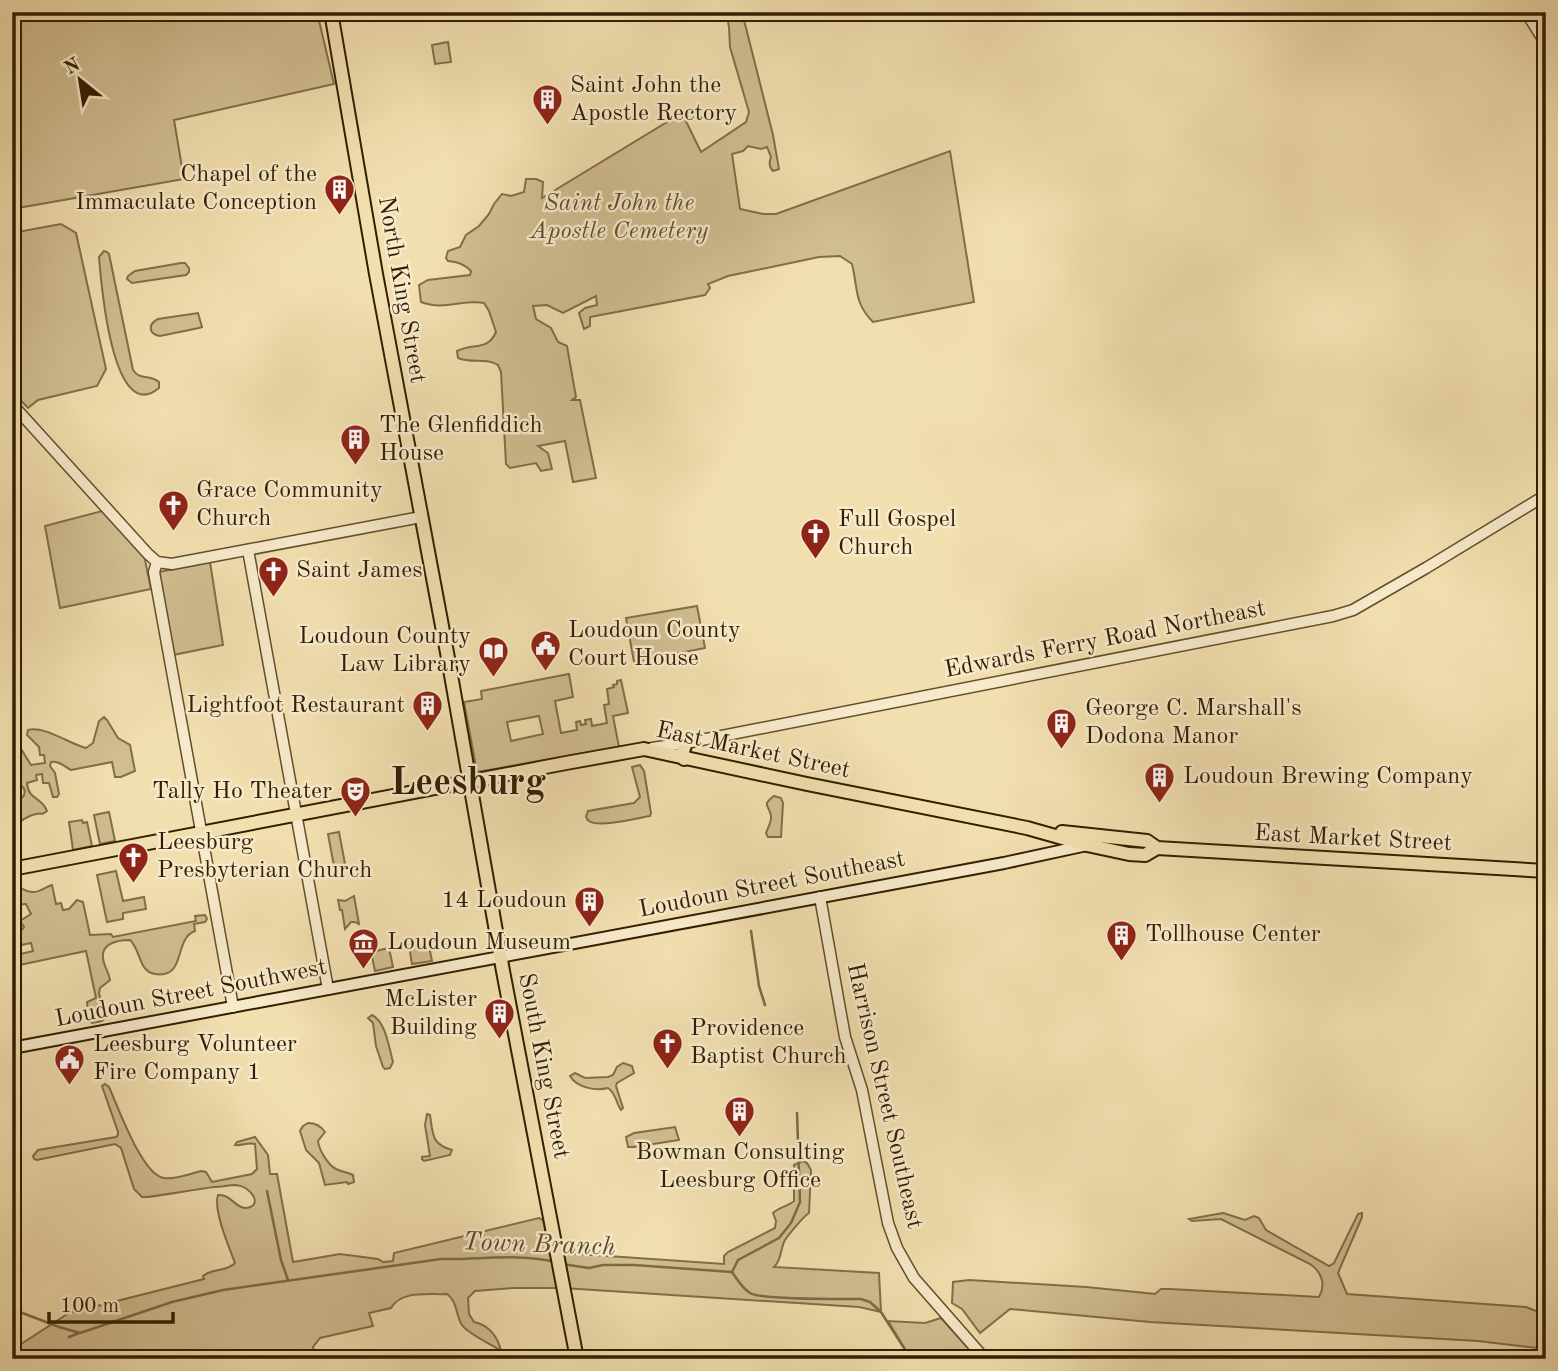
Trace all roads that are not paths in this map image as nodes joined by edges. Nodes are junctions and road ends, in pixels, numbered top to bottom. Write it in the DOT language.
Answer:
graph roads {
  1 [pos="331,12"];
  2 [pos="1526,12"];
  3 [pos="1546,44"];
  4 [pos="12,404"];
  5 [pos="1546,495"];
  6 [pos="421,517"];
  7 [pos="248,550"];
  8 [pos="157,562"];
  9 [pos="686,743"];
  10 [pos="644,749"];
  11 [pos="684,759"];
  12 [pos="470,781"];
  13 [pos="297,814"];
  14 [pos="1027,828"];
  15 [pos="201,833"];
  16 [pos="1132,840"];
  17 [pos="1087,845"];
  18 [pos="1157,848"];
  19 [pos="1051,854"];
  20 [pos="1129,854"];
  21 [pos="12,869"];
  22 [pos="1546,871"];
  23 [pos="820,897"];
  24 [pos="501,956"];
  25 [pos="328,989"];
  26 [pos="233,1007"];
  27 [pos="12,1048"];
  28 [pos="577,1359"];
  29 [pos="985,1359"];
  1 -- 6 [label="main road, North King Street"];
  2 -- 3 [label="street"];
  4 -- 8 [label="street"];
  5 -- 9 [label="street, Edwards Ferry Road Northeast"];
  6 -- 7 [label="street"];
  6 -- 12 [label="main road, North King Street"];
  7 -- 8 [label="street"];
  7 -- 13 [label="street"];
  8 -- 15 [label="street"];
  9 -- 10 [label="street, Edwards Ferry Road Northeast"];
  9 -- 11 [label="main road"];
  10 -- 11 [label="main road, East Market Street"];
  10 -- 12 [label="main road, East Market Street"];
  11 -- 14 [label="main road, East Market Street"];
  12 -- 13 [label="main road, East Market Street"];
  12 -- 24 [label="main road, South King Street"];
  13 -- 15 [label="main road, East Market Street"];
  13 -- 25 [label="street"];
  14 -- 16 [label="main road, East Market Street"];
  14 -- 17 [label="main road, East Market Street"];
  15 -- 21 [label="main road, East Market Street"];
  15 -- 26 [label="street"];
  16 -- 17 [label="main road, Loudoun Street Southeast"];
  16 -- 18 [label="main road, East Market Street"];
  17 -- 19 [label="main road, Loudoun Street Southeast"];
  17 -- 20 [label="main road, East Market Street"];
  18 -- 20 [label="main road, East Market Street"];
  18 -- 22 [label="main road, East Market Street"];
  19 -- 20 [label="main road, Loudoun Street Southeast"];
  19 -- 23 [label="main road, Loudoun Street Southeast"];
  23 -- 24 [label="main road, Loudoun Street Southeast"];
  23 -- 29 [label="street, Harrison Street Southeast"];
  24 -- 25 [label="main road, Loudoun Street Southwest"];
  24 -- 28 [label="main road, South King Street"];
  25 -- 26 [label="main road, Loudoun Street Southwest"];
  26 -- 27 [label="main road, Loudoun Street Southwest"];
}
